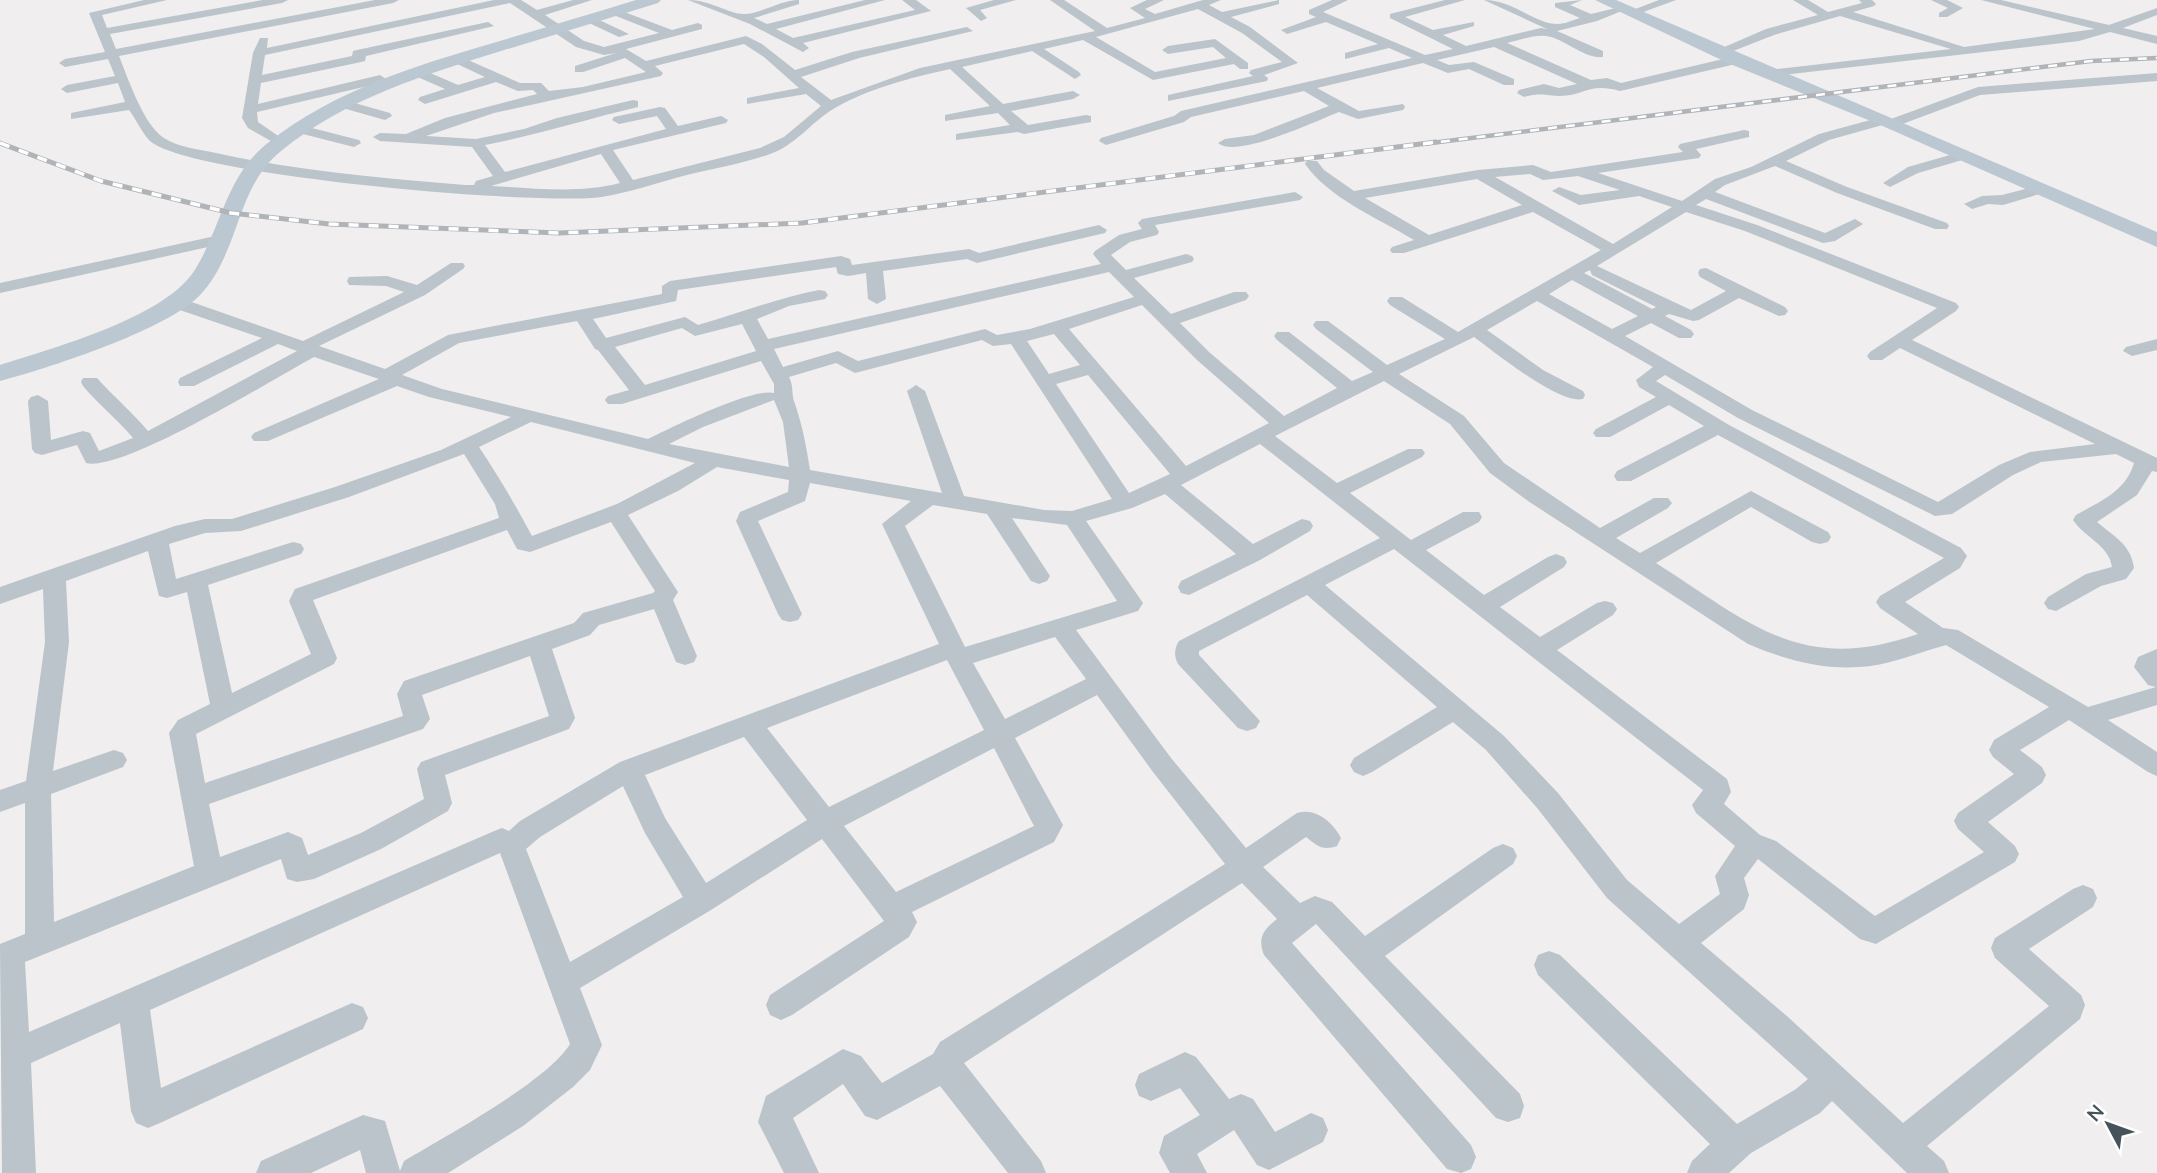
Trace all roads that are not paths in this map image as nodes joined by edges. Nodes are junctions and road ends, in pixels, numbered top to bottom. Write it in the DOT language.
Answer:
graph roads {
  1 [pos="101,0"];
  2 [pos="160,0"];
  3 [pos="282,0"];
  4 [pos="288,0"];
  5 [pos="393,0"];
  6 [pos="512,0"];
  7 [pos="694,0"];
  8 [pos="879,0"];
  9 [pos="908,0"];
  10 [pos="960,0"];
  11 [pos="1010,0"];
  12 [pos="1056,0"];
  13 [pos="1158,0"];
  14 [pos="1215,0"];
  15 [pos="1459,0"];
  16 [pos="1490,0"];
  17 [pos="1576,0"];
  18 [pos="1670,0"];
  19 [pos="1799,0"];
  20 [pos="1849,0"];
  21 [pos="1937,0"];
  22 [pos="1987,0"];
  23 [pos="644,1"];
  24 [pos="1336,1"];
  25 [pos="795,2"];
  26 [pos="1275,2"];
  27 [pos="1136,3"];
  28 [pos="1866,3"];
  29 [pos="1200,5"];
  30 [pos="1618,7"];
  31 [pos="972,8"];
  32 [pos="1563,8"];
  33 [pos="589,10"];
  34 [pos="2157,11"];
  35 [pos="615,12"];
  36 [pos="724,12"];
  37 [pos="95,13"];
  38 [pos="1843,13"];
  39 [pos="322,14"];
  40 [pos="535,14"];
  41 [pos="1942,15"];
  42 [pos="1222,16"];
  43 [pos="1528,17"];
  44 [pos="1826,17"];
  45 [pos="743,18"];
  46 [pos="981,18"];
  47 [pos="1326,18"];
  48 [pos="1154,19"];
  49 [pos="686,20"];
  50 [pos="1597,21"];
  51 [pos="1470,24"];
  52 [pos="267,26"];
  53 [pos="488,26"];
  54 [pos="698,27"];
  55 [pos="767,28"];
  56 [pos="2113,28"];
  57 [pos="559,30"];
  58 [pos="1287,30"];
  59 [pos="104,32"];
  60 [pos="967,32"];
  61 [pos="1105,32"];
  62 [pos="623,34"];
  63 [pos="671,34"];
  64 [pos="1432,34"];
  65 [pos="341,36"];
  66 [pos="1085,36"];
  67 [pos="437,37"];
  68 [pos="2157,40"];
  69 [pos="792,42"];
  70 [pos="1496,43"];
  71 [pos="1390,44"];
  72 [pos="1891,45"];
  73 [pos="1035,48"];
  74 [pos="1464,48"];
  75 [pos="1963,49"];
  76 [pos="808,50"];
  77 [pos="1168,50"];
  78 [pos="622,51"];
  79 [pos="764,51"];
  80 [pos="259,53"];
  81 [pos="112,54"];
  82 [pos="1600,54"];
  83 [pos="359,56"];
  84 [pos="1349,56"];
  85 [pos="1728,56"];
  86 [pos="1908,56"];
  87 [pos="742,57"];
  88 [pos="930,57"];
  89 [pos="1425,58"];
  90 [pos="463,59"];
  91 [pos="1236,61"];
  92 [pos="65,63"];
  93 [pos="579,69"];
  94 [pos="651,69"];
  95 [pos="299,71"];
  96 [pos="417,72"];
  97 [pos="676,73"];
  98 [pos="1770,74"];
  99 [pos="1075,75"];
  100 [pos="1259,75"];
  101 [pos="790,76"];
  102 [pos="497,77"];
  103 [pos="2157,77"];
  104 [pos="124,78"];
  105 [pos="256,80"];
  106 [pos="382,81"];
  107 [pos="1509,82"];
  108 [pos="1591,84"];
  109 [pos="1305,86"];
  110 [pos="66,89"];
  111 [pos="458,90"];
  112 [pos="806,90"];
  113 [pos="1284,91"];
  114 [pos="1524,93"];
  115 [pos="313,95"];
  116 [pos="1073,95"];
  117 [pos="543,96"];
  118 [pos="1173,98"];
  119 [pos="425,100"];
  120 [pos="752,101"];
  121 [pos="633,104"];
  122 [pos="134,105"];
  123 [pos="830,106"];
  124 [pos="1339,107"];
  125 [pos="1398,107"];
  126 [pos="337,108"];
  127 [pos="1001,109"];
  128 [pos="249,110"];
  129 [pos="76,116"];
  130 [pos="385,116"];
  131 [pos="950,118"];
  132 [pos="1086,119"];
  133 [pos="721,120"];
  134 [pos="562,121"];
  135 [pos="1889,121"];
  136 [pos="1022,127"];
  137 [pos="675,131"];
  138 [pos="1744,134"];
  139 [pos="288,137"];
  140 [pos="380,137"];
  141 [pos="961,137"];
  142 [pos="409,138"];
  143 [pos="578,139"];
  144 [pos="1106,141"];
  145 [pos="476,142"];
  146 [pos="354,143"];
  147 [pos="1225,143"];
  148 [pos="328,150"];
  149 [pos="598,151"];
  150 [pos="1964,155"];
  151 [pos="1775,161"];
  152 [pos="1312,164"];
  153 [pos="255,166"];
  154 [pos="1578,172"];
  155 [pos="1478,174"];
  156 [pos="502,178"];
  157 [pos="1890,183"];
  158 [pos="629,186"];
  159 [pos="2041,189"];
  160 [pos="465,190"];
  161 [pos="1559,191"];
  162 [pos="1642,192"];
  163 [pos="1702,192"];
  164 [pos="1352,196"];
  165 [pos="1295,197"];
  166 [pos="1972,204"];
  167 [pos="1686,205"];
  168 [pos="1532,207"];
  169 [pos="1855,224"];
  170 [pos="1941,226"];
  171 [pos="1099,230"];
  172 [pos="220,240"];
  173 [pos="1426,240"];
  174 [pos="2157,240"];
  175 [pos="1398,250"];
  176 [pos="1612,250"];
  177 [pos="1186,259"];
  178 [pos="457,266"];
  179 [pos="874,267"];
  180 [pos="1578,269"];
  181 [pos="1117,271"];
  182 [pos="1706,273"];
  183 [pos="355,281"];
  184 [pos="2,288"];
  185 [pos="419,291"];
  186 [pos="1739,291"];
  187 [pos="1535,293"];
  188 [pos="819,295"];
  189 [pos="1612,295"];
  190 [pos="1240,296"];
  191 [pos="877,299"];
  192 [pos="1144,299"];
  193 [pos="1396,300"];
  194 [pos="177,303"];
  195 [pos="1673,309"];
  196 [pos="1779,311"];
  197 [pos="1571,313"];
  198 [pos="582,316"];
  199 [pos="977,317"];
  200 [pos="1651,317"];
  201 [pos="745,318"];
  202 [pos="1167,321"];
  203 [pos="1322,325"];
  204 [pos="1058,327"];
  205 [pos="1466,334"];
  206 [pos="1685,334"];
  207 [pos="1283,336"];
  208 [pos="1611,336"];
  209 [pos="277,338"];
  210 [pos="1016,338"];
  211 [pos="1899,341"];
  212 [pos="2157,344"];
  213 [pos="604,345"];
  214 [pos="308,348"];
  215 [pos="766,350"];
  216 [pos="2132,351"];
  217 [pos="1876,356"];
  218 [pos="1094,368"];
  219 [pos="1666,368"];
  220 [pos="0,373"];
  221 [pos="780,374"];
  222 [pos="1387,374"];
  223 [pos="391,377"];
  224 [pos="1046,381"];
  225 [pos="90,382"];
  226 [pos="187,382"];
  227 [pos="1350,389"];
  228 [pos="916,391"];
  229 [pos="641,392"];
  230 [pos="1576,396"];
  231 [pos="767,397"];
  232 [pos="1670,397"];
  233 [pos="615,400"];
  234 [pos="38,401"];
  235 [pos="529,416"];
  236 [pos="1719,426"];
  237 [pos="1272,430"];
  238 [pos="1603,433"];
  239 [pos="261,438"];
  240 [pos="145,440"];
  241 [pos="468,445"];
  242 [pos="650,446"];
  243 [pos="2116,448"];
  244 [pos="1415,453"];
  245 [pos="715,460"];
  246 [pos="2151,463"];
  247 [pos="800,474"];
  248 [pos="1625,476"];
  249 [pos="1175,480"];
  250 [pos="1336,492"];
  251 [pos="942,499"];
  252 [pos="1125,503"];
  253 [pos="1661,503"];
  254 [pos="994,508"];
  255 [pos="616,513"];
  256 [pos="1471,517"];
  257 [pos="1073,518"];
  258 [pos="511,523"];
  259 [pos="1302,526"];
  260 [pos="1600,537"];
  261 [pos="1820,537"];
  262 [pos="157,541"];
  263 [pos="1404,544"];
  264 [pos="293,549"];
  265 [pos="1252,555"];
  266 [pos="1556,562"];
  267 [pos="1640,563"];
  268 [pos="1039,576"];
  269 [pos="54,577"];
  270 [pos="196,581"];
  271 [pos="1310,585"];
  272 [pos="1189,587"];
  273 [pos="0,596"];
  274 [pos="661,600"];
  275 [pos="2056,603"];
  276 [pos="1483,606"];
  277 [pos="1605,609"];
  278 [pos="790,614"];
  279 [pos="1061,627"];
  280 [pos="1940,638"];
  281 [pos="538,644"];
  282 [pos="1539,649"];
  283 [pos="956,653"];
  284 [pos="685,656"];
  285 [pos="2157,658"];
  286 [pos="2157,678"];
  287 [pos="1100,683"];
  288 [pos="2157,696"];
  289 [pos="223,709"];
  290 [pos="1454,709"];
  291 [pos="2078,712"];
  292 [pos="1247,721"];
  293 [pos="748,723"];
  294 [pos="999,733"];
  295 [pos="114,761"];
  296 [pos="1363,765"];
  297 [pos="2157,765"];
  298 [pos="629,770"];
  299 [pos="38,788"];
  300 [pos="195,798"];
  301 [pos="0,801"];
  302 [pos="825,822"];
  303 [pos="1327,838"];
  304 [pos="1749,843"];
  305 [pos="511,845"];
  306 [pos="1503,856"];
  307 [pos="1244,866"];
  308 [pos="209,873"];
  309 [pos="2083,898"];
  310 [pos="701,901"];
  311 [pos="892,908"];
  312 [pos="1298,920"];
  313 [pos="40,941"];
  314 [pos="1679,942"];
  315 [pos="1363,954"];
  316 [pos="5,956"];
  317 [pos="1549,965"];
  318 [pos="561,983"];
  319 [pos="133,1001"];
  320 [pos="781,1005"];
  321 [pos="352,1018"];
  322 [pos="14,1054"];
  323 [pos="947,1064"];
  324 [pos="1832,1079"];
  325 [pos="1152,1086"];
  326 [pos="1508,1106"];
  327 [pos="1221,1118"];
  328 [pos="1311,1130"];
  329 [pos="1903,1144"];
  330 [pos="1735,1145"];
  331 [pos="1459,1157"];
  332 [pos="19,1173"];
  333 [pos="273,1173"];
  334 [pos="383,1173"];
  335 [pos="416,1173"];
  336 [pos="802,1173"];
  337 [pos="1029,1173"];
  338 [pos="1191,1173"];
  339 [pos="1704,1173"];
  340 [pos="1932,1173"];
  1 -- 37 [label="street"];
  2 -- 37 [label="street"];
  3 -- 59 [label="street"];
  4 -- 52 [label="street"];
  5 -- 39 [label="street"];
  6 -- 40 [label="street"];
  6 -- 65 [label="street"];
  7 -- 36 [label="street"];
  8 -- 55 [label="street"];
  9 -- 69 [label="street"];
  10 -- 31 [label="street"];
  11 -- 31 [label="street"];
  12 -- 61 [label="street"];
  13 -- 27 [label="street"];
  14 -- 29 [label="street"];
  15 -- 64 [label="street"];
  16 -- 43 [label="street"];
  17 -- 32 [label="street"];
  18 -- 30 [label="street"];
  19 -- 44 [label="street"];
  20 -- 28 [label="street"];
  21 -- 41 [label="street"];
  22 -- 56 [label="street"];
  23 -- 35 [label="street"];
  24 -- 47 [label="street"];
  25 -- 45 [label="street"];
  26 -- 42 [label="street"];
  27 -- 48 [label="street"];
  28 -- 38 [label="street"];
  29 -- 42 [label="street"];
  29 -- 48 [label="street"];
  30 -- 50 [label="street"];
  30 -- 85 [label="street"];
  31 -- 46 [label="street"];
  32 -- 43 [label="street"];
  32 -- 50 [label="street"];
  33 -- 35 [label="street"];
  33 -- 40 [label="street"];
  33 -- 57 [label="street"];
  33 -- 62 [label="street"];
  34 -- 56 [label="street"];
  35 -- 63 [label="street"];
  36 -- 45 [label="street"];
  36 -- 49 [label="street"];
  37 -- 59 [label="street"];
  38 -- 44 [label="street"];
  38 -- 75 [label="street"];
  39 -- 52 [label="street"];
  39 -- 65 [label="street"];
  40 -- 57 [label="street"];
  42 -- 100 [label="street"];
  43 -- 50 [label="street"];
  44 -- 85 [label="street"];
  45 -- 55 [label="street"];
  47 -- 58 [label="street"];
  47 -- 71 [label="street"];
  48 -- 61 [label="street"];
  51 -- 64 [label="street"];
  52 -- 80 [label="street"];
  52 -- 81 [label="street"];
  53 -- 67 [label="street"];
  54 -- 63 [label="street"];
  55 -- 69 [label="street"];
  56 -- 68 [label="street"];
  56 -- 75 [label="street"];
  57 -- 78 [label="street"];
  57 -- 90 [label="street"];
  59 -- 81 [label="street"];
  60 -- 88 [label="street"];
  61 -- 66 [label="street"];
  63 -- 78 [label="street"];
  64 -- 74 [label="street"];
  65 -- 80 [label="street"];
  65 -- 83 [label="street"];
  66 -- 73 [label="street"];
  66 -- 91 [label="street"];
  67 -- 83 [label="street"];
  67 -- 90 [label="street"];
  69 -- 76 [label="street"];
  70 -- 74 [label="street"];
  70 -- 82 [label="street"];
  70 -- 108 [label="street"];
  71 -- 84 [label="street"];
  71 -- 89 [label="street"];
  72 -- 86 [label="street"];
  73 -- 88 [label="street"];
  73 -- 99 [label="street"];
  74 -- 89 [label="street"];
  75 -- 86 [label="street"];
  77 -- 91 [label="street"];
  78 -- 93 [label="street"];
  78 -- 94 [label="street"];
  79 -- 87 [label="street"];
  79 -- 94 [label="street"];
  79 -- 101 [label="street"];
  80 -- 105 [label="street"];
  81 -- 92 [label="street"];
  81 -- 104 [label="street"];
  83 -- 95 [label="street"];
  83 -- 106 [label="street"];
  85 -- 98 [label="street"];
  85 -- 108 [label="street"];
  86 -- 98 [label="street"];
  88 -- 101 [label="street"];
  88 -- 123 [label="street"];
  88 -- 127 [label="street"];
  89 -- 107 [label="street"];
  89 -- 109 [label="street"];
  90 -- 96 [label="street"];
  90 -- 102 [label="street"];
  91 -- 100 [label="street"];
  94 -- 97 [label="street"];
  94 -- 117 [label="street"];
  95 -- 105 [label="street"];
  95 -- 115 [label="street"];
  96 -- 106 [label="street"];
  96 -- 111 [label="street"];
  98 -- 135 [label="street"];
  100 -- 113 [label="street"];
  100 -- 118 [label="street"];
  101 -- 112 [label="street"];
  102 -- 111 [label="street"];
  102 -- 117 [label="street"];
  103 -- 135 [label="street"];
  104 -- 110 [label="street"];
  104 -- 122 [label="street"];
  105 -- 128 [label="street"];
  106 -- 115 [label="street"];
  106 -- 126 [label="street"];
  108 -- 114 [label="street"];
  109 -- 113 [label="street"];
  109 -- 124 [label="street"];
  111 -- 119 [label="street"];
  112 -- 120 [label="street"];
  112 -- 123 [label="street"];
  113 -- 144 [label="street"];
  115 -- 126 [label="street"];
  115 -- 128 [label="street"];
  116 -- 127 [label="street"];
  117 -- 134 [label="street"];
  117 -- 142 [label="street"];
  121 -- 134 [label="street"];
  122 -- 129 [label="street"];
  122 -- 153 [label="street"];
  123 -- 158 [label="street"];
  124 -- 125 [label="street"];
  124 -- 147 [label="street"];
  126 -- 130 [label="street"];
  126 -- 139 [label="street"];
  127 -- 131 [label="street"];
  127 -- 136 [label="street"];
  128 -- 139 [label="street"];
  132 -- 136 [label="street"];
  133 -- 137 [label="street"];
  134 -- 137 [label="street"];
  134 -- 145 [label="street"];
  135 -- 150 [label="street"];
  135 -- 151 [label="street"];
  136 -- 141 [label="street"];
  137 -- 149 [label="street"];
  138 -- 154 [label="street"];
  139 -- 146 [label="street"];
  139 -- 148 [label="street"];
  139 -- 153 [label="street"];
  140 -- 142 [label="street"];
  142 -- 145 [label="street"];
  143 -- 149 [label="street"];
  145 -- 156 [label="street"];
  149 -- 156 [label="street"];
  149 -- 158 [label="street"];
  150 -- 157 [label="street"];
  150 -- 159 [label="street"];
  151 -- 163 [label="street"];
  151 -- 170 [label="street"];
  152 -- 164 [label="street"];
  153 -- 160 [label="street"];
  153 -- 172 [label="street"];
  154 -- 155 [label="street"];
  154 -- 162 [label="street"];
  155 -- 164 [label="street"];
  155 -- 168 [label="street"];
  156 -- 160 [label="street"];
  158 -- 160 [label="street"];
  159 -- 166 [label="street"];
  159 -- 174 [label="street"];
  161 -- 162 [label="street"];
  162 -- 167 [label="street"];
  163 -- 167 [label="street"];
  163 -- 169 [label="street"];
  164 -- 173 [label="street"];
  165 -- 181 [label="street"];
  167 -- 176 [label="street"];
  167 -- 211 [label="street"];
  168 -- 173 [label="street"];
  168 -- 176 [label="street"];
  171 -- 179 [label="street"];
  172 -- 184 [label="street"];
  172 -- 194 [label="street"];
  173 -- 175 [label="street"];
  176 -- 180 [label="street"];
  177 -- 181 [label="street"];
  178 -- 185 [label="street"];
  179 -- 191 [label="street"];
  179 -- 198 [label="street"];
  180 -- 187 [label="street"];
  180 -- 189 [label="street"];
  180 -- 195 [label="street"];
  181 -- 192 [label="street"];
  181 -- 199 [label="street"];
  182 -- 186 [label="street"];
  183 -- 185 [label="street"];
  185 -- 214 [label="street"];
  186 -- 195 [label="street"];
  186 -- 196 [label="street"];
  187 -- 197 [label="street"];
  187 -- 205 [label="street"];
  188 -- 201 [label="street"];
  189 -- 197 [label="street"];
  189 -- 200 [label="street"];
  190 -- 202 [label="street"];
  192 -- 202 [label="street"];
  192 -- 204 [label="street"];
  193 -- 205 [label="street"];
  194 -- 209 [label="street"];
  194 -- 220 [label="street"];
  195 -- 200 [label="street"];
  197 -- 208 [label="street"];
  198 -- 213 [label="street"];
  198 -- 223 [label="street"];
  199 -- 210 [label="street"];
  199 -- 215 [label="street"];
  199 -- 221 [label="street"];
  200 -- 206 [label="street"];
  200 -- 208 [label="street"];
  201 -- 213 [label="street"];
  201 -- 215 [label="street"];
  202 -- 237 [label="street"];
  203 -- 222 [label="street"];
  204 -- 210 [label="street"];
  204 -- 218 [label="street"];
  205 -- 222 [label="street"];
  205 -- 230 [label="street"];
  207 -- 227 [label="street"];
  208 -- 219 [label="street"];
  209 -- 214 [label="street"];
  209 -- 226 [label="street"];
  210 -- 224 [label="street"];
  211 -- 217 [label="street"];
  211 -- 243 [label="street"];
  212 -- 216 [label="street"];
  213 -- 229 [label="street"];
  214 -- 223 [label="street"];
  214 -- 240 [label="street"];
  215 -- 221 [label="street"];
  215 -- 229 [label="street"];
  218 -- 224 [label="street"];
  218 -- 249 [label="street"];
  219 -- 232 [label="street"];
  219 -- 243 [label="street"];
  221 -- 247 [label="street"];
  222 -- 227 [label="street"];
  222 -- 260 [label="street"];
  223 -- 235 [label="street"];
  223 -- 239 [label="street"];
  224 -- 252 [label="street"];
  225 -- 240 [label="street"];
  227 -- 237 [label="street"];
  228 -- 251 [label="street"];
  229 -- 233 [label="street"];
  231 -- 242 [label="street"];
  232 -- 236 [label="street"];
  232 -- 238 [label="street"];
  234 -- 240 [label="street"];
  235 -- 241 [label="street"];
  235 -- 242 [label="street"];
  236 -- 248 [label="street"];
  236 -- 280 [label="street"];
  237 -- 249 [label="street"];
  237 -- 250 [label="street"];
  241 -- 258 [label="street"];
  241 -- 262 [label="street"];
  242 -- 245 [label="street"];
  243 -- 246 [label="street"];
  244 -- 250 [label="street"];
  245 -- 247 [label="street"];
  245 -- 255 [label="street"];
  246 -- 275 [label="street"];
  247 -- 251 [label="street"];
  247 -- 278 [label="street"];
  249 -- 252 [label="street"];
  249 -- 265 [label="street"];
  250 -- 263 [label="street"];
  251 -- 254 [label="street"];
  251 -- 283 [label="street"];
  252 -- 257 [label="street"];
  253 -- 260 [label="street"];
  254 -- 257 [label="street"];
  254 -- 268 [label="street"];
  255 -- 258 [label="street"];
  255 -- 274 [label="street"];
  256 -- 263 [label="street"];
  257 -- 279 [label="street"];
  258 -- 289 [label="street"];
  259 -- 265 [label="street"];
  260 -- 267 [label="street"];
  261 -- 267 [label="street"];
  262 -- 269 [label="street"];
  262 -- 270 [label="street"];
  263 -- 271 [label="street"];
  263 -- 276 [label="street"];
  264 -- 270 [label="street"];
  265 -- 272 [label="street"];
  266 -- 276 [label="street"];
  267 -- 280 [label="street"];
  269 -- 273 [label="street"];
  269 -- 299 [label="street"];
  270 -- 289 [label="street"];
  271 -- 290 [label="street"];
  271 -- 292 [label="street"];
  274 -- 281 [label="street"];
  274 -- 284 [label="street"];
  276 -- 282 [label="street"];
  277 -- 282 [label="street"];
  279 -- 283 [label="street"];
  279 -- 287 [label="street"];
  280 -- 291 [label="street"];
  281 -- 300 [label="street"];
  281 -- 308 [label="street"];
  282 -- 304 [label="street"];
  283 -- 293 [label="street"];
  283 -- 294 [label="street"];
  285 -- 286 [label="street"];
  287 -- 294 [label="street"];
  287 -- 307 [label="street"];
  288 -- 291 [label="street"];
  289 -- 300 [label="street"];
  290 -- 296 [label="street"];
  290 -- 314 [label="street"];
  291 -- 297 [label="street"];
  291 -- 304 [label="street"];
  293 -- 298 [label="street"];
  293 -- 302 [label="street"];
  294 -- 302 [label="street"];
  294 -- 311 [label="street"];
  295 -- 299 [label="street"];
  298 -- 305 [label="street"];
  298 -- 310 [label="street"];
  299 -- 301 [label="street"];
  299 -- 313 [label="street"];
  300 -- 308 [label="street"];
  302 -- 310 [label="street"];
  302 -- 311 [label="street"];
  303 -- 307 [label="street"];
  304 -- 314 [label="street"];
  305 -- 318 [label="street"];
  305 -- 319 [label="street"];
  306 -- 315 [label="street"];
  307 -- 312 [label="street"];
  307 -- 323 [label="street"];
  308 -- 313 [label="street"];
  309 -- 329 [label="street"];
  310 -- 318 [label="street"];
  311 -- 320 [label="street"];
  312 -- 315 [label="street"];
  312 -- 331 [label="street"];
  313 -- 316 [label="street"];
  314 -- 324 [label="street"];
  315 -- 326 [label="street"];
  316 -- 322 [label="street"];
  317 -- 330 [label="street"];
  318 -- 335 [label="street"];
  319 -- 321 [label="street"];
  319 -- 322 [label="street"];
  322 -- 332 [label="street"];
  323 -- 336 [label="street"];
  323 -- 337 [label="street"];
  324 -- 329 [label="street"];
  324 -- 330 [label="street"];
  325 -- 327 [label="street"];
  327 -- 328 [label="street"];
  327 -- 338 [label="street"];
  329 -- 340 [label="street"];
  330 -- 339 [label="street"];
  333 -- 334 [label="street"];
}
